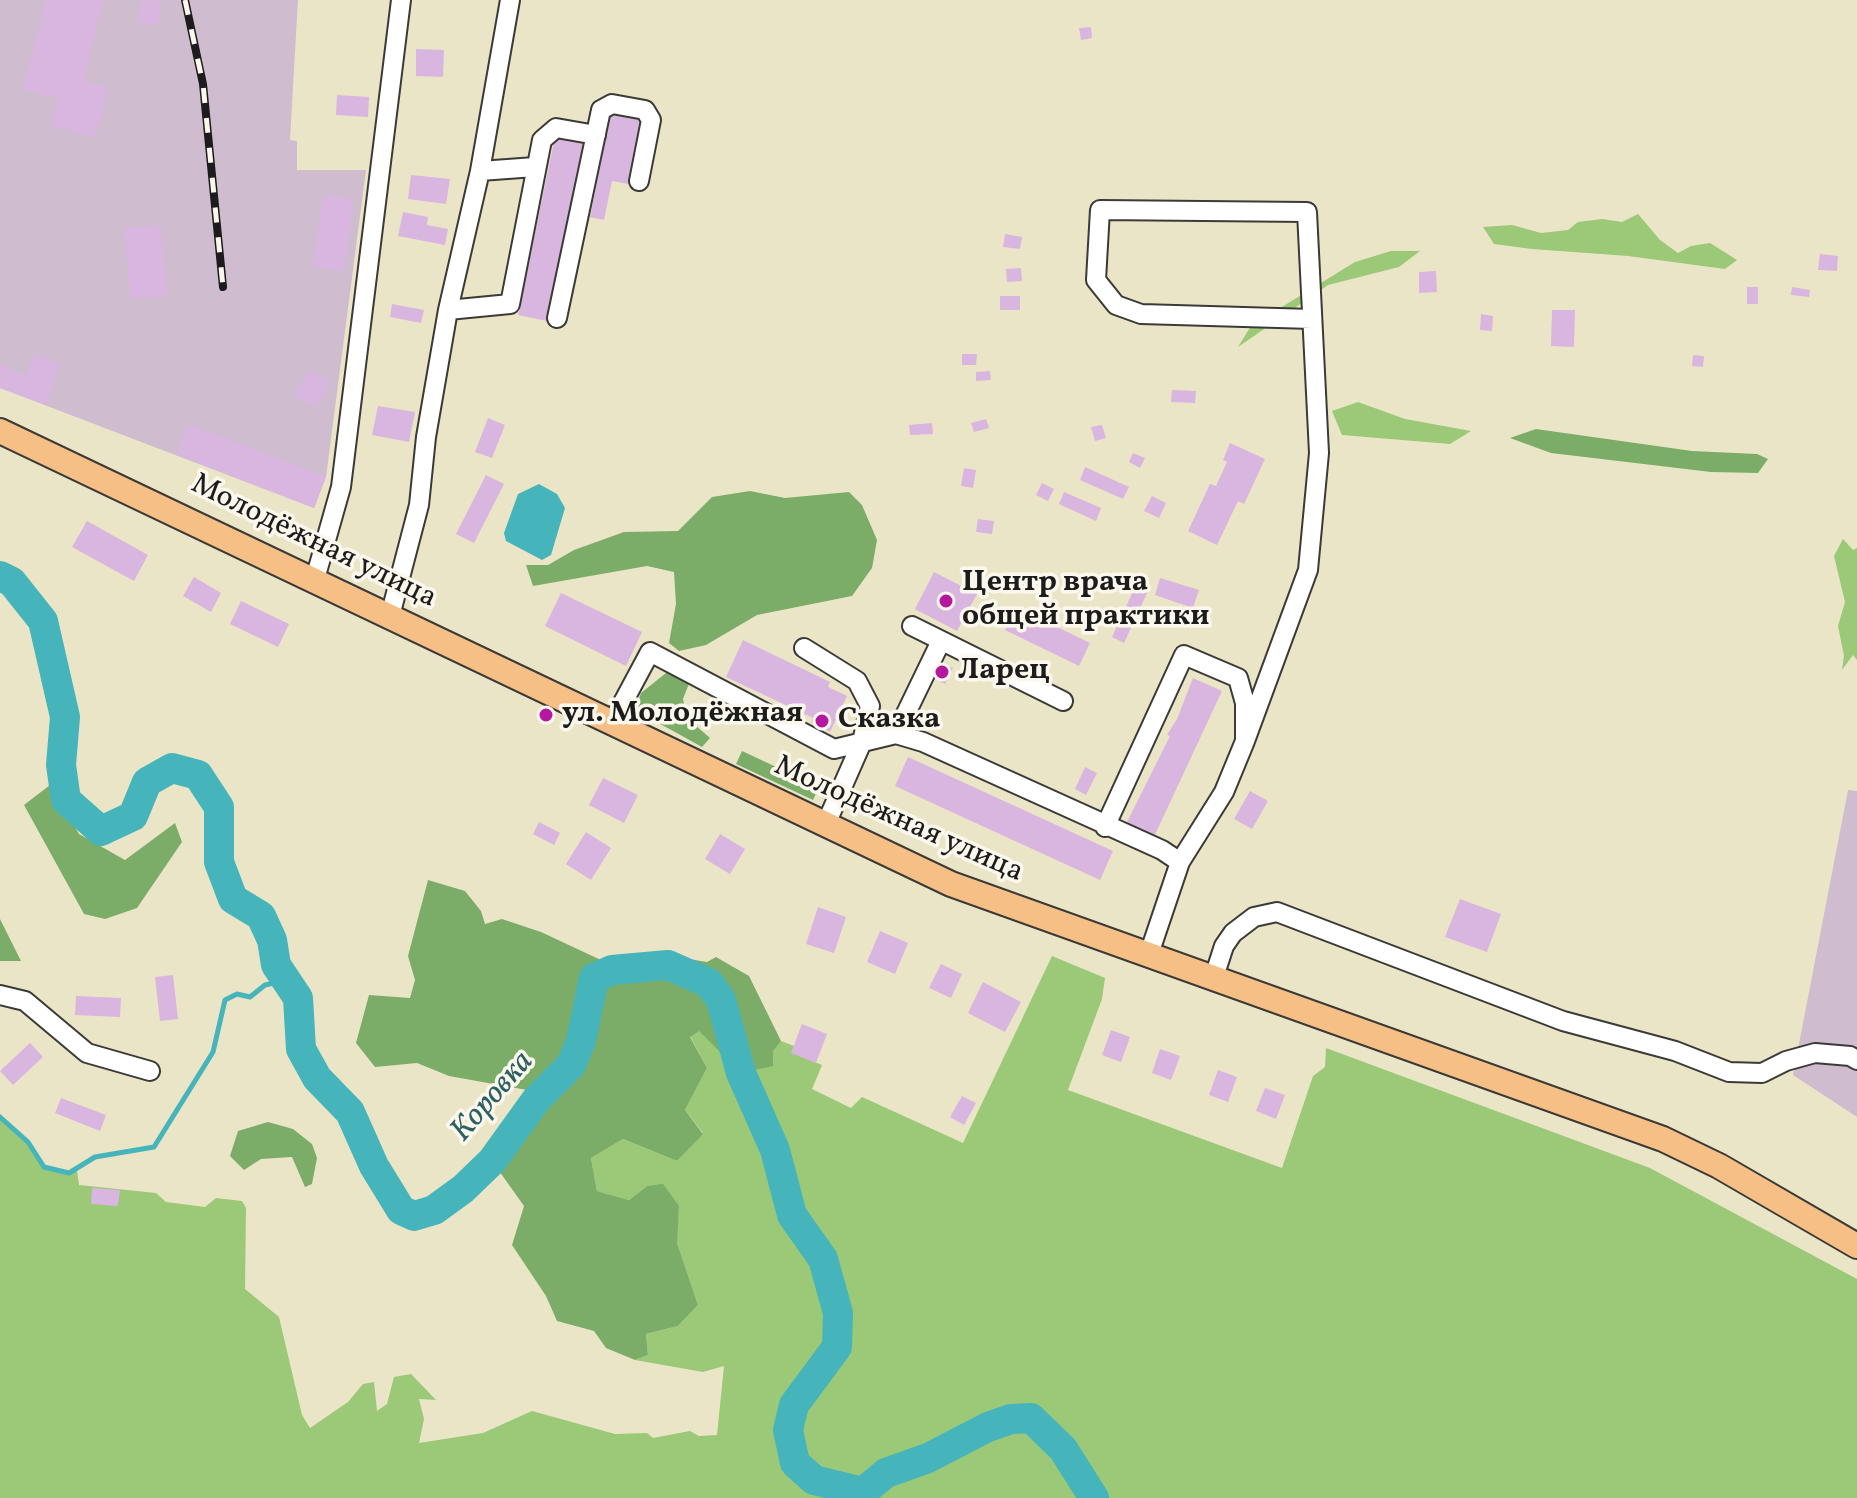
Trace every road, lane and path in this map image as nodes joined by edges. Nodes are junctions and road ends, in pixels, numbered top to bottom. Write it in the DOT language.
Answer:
graph roads {
  1 [pos="401,0"];
  2 [pos="510,0"];
  3 [pos="596,135"];
  4 [pos="535,167"];
  5 [pos="480,171"];
  6 [pos="639,181"];
  7 [pos="448,310"];
  8 [pos="557,318"];
  9 [pos="1312,319"];
  10 [pos="0,431"];
  11 [pos="315,579"];
  12 [pos="390,616"];
  13 [pos="912,626"];
  14 [pos="941,641"];
  15 [pos="804,648"];
  16 [pos="1063,701"];
  17 [pos="612,723"];
  18 [pos="896,734"];
  19 [pos="1245,741"];
  20 [pos="862,742"];
  21 [pos="825,826"];
  22 [pos="1105,827"];
  23 [pos="1180,862"];
  24 [pos="1148,957"];
  25 [pos="1213,980"];
  26 [pos="0,995"];
  27 [pos="1857,1060"];
  28 [pos="150,1071"];
  29 [pos="1857,1246"];
  1 -- 11 [label="street"];
  2 -- 5 [label="street"];
  3 -- 4 [label="street"];
  3 -- 6 [label="street"];
  3 -- 8 [label="street"];
  4 -- 5 [label="street"];
  4 -- 7 [label="street"];
  5 -- 7 [label="street"];
  7 -- 12 [label="street"];
  9 -- 9 [label="street"];
  9 -- 19 [label="street"];
  10 -- 11 [label="main road, Молодёжная улица"];
  11 -- 12 [label="main road, Молодёжная улица"];
  12 -- 17 [label="main road, Молодёжная улица"];
  13 -- 14 [label="street"];
  14 -- 16 [label="street"];
  14 -- 18 [label="street"];
  15 -- 20 [label="street"];
  17 -- 20 [label="street"];
  17 -- 21 [label="main road, Молодёжная улица"];
  18 -- 20 [label="street"];
  18 -- 22 [label="street"];
  19 -- 22 [label="street"];
  19 -- 23 [label="street"];
  20 -- 21 [label="street"];
  21 -- 24 [label="main road, Молодёжная улица"];
  22 -- 23 [label="street"];
  23 -- 24 [label="street"];
  24 -- 25 [label="main road, Молодёжная улица"];
  25 -- 27 [label="street"];
  25 -- 29 [label="main road, Молодёжная улица"];
  26 -- 28 [label="street"];
}
